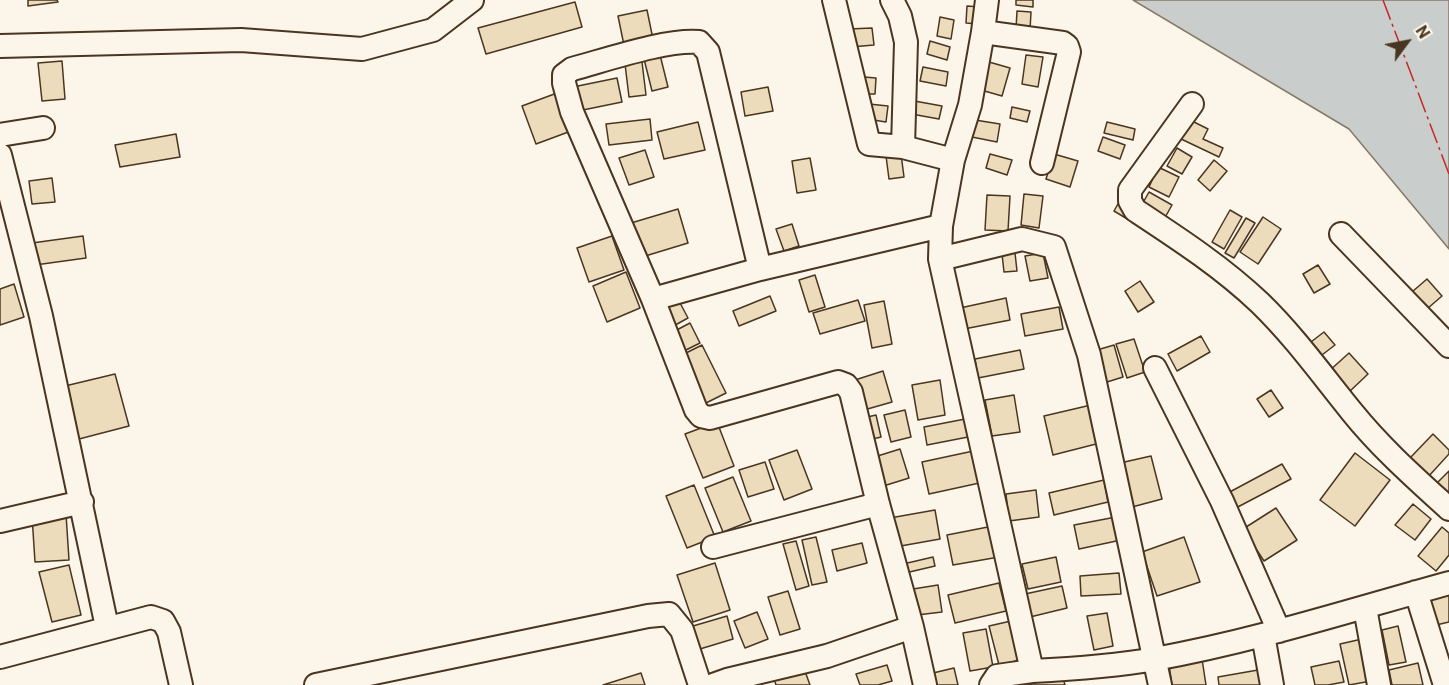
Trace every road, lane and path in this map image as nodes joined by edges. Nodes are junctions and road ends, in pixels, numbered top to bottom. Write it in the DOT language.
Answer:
graph roads {
  1 [pos="472,0"];
  2 [pos="834,0"];
  3 [pos="892,0"];
  4 [pos="987,0"];
  5 [pos="983,32"];
  6 [pos="0,46"];
  7 [pos="1192,105"];
  8 [pos="43,128"];
  9 [pos="0,135"];
  10 [pos="903,147"];
  11 [pos="0,155"];
  12 [pos="953,160"];
  13 [pos="1042,163"];
  14 [pos="941,226"];
  15 [pos="1341,234"];
  16 [pos="940,259"];
  17 [pos="760,269"];
  18 [pos="653,299"];
  19 [pos="1449,346"];
  20 [pos="1155,368"];
  21 [pos="82,502"];
  22 [pos="878,504"];
  23 [pos="1449,509"];
  24 [pos="0,521"];
  25 [pos="713,548"];
  26 [pos="1449,583"];
  27 [pos="1416,592"];
  28 [pos="1365,608"];
  29 [pos="108,627"];
  30 [pos="912,627"];
  31 [pos="1271,633"];
  32 [pos="0,657"];
  33 [pos="1154,659"];
  34 [pos="1032,671"];
  35 [pos="1072,677"];
  36 [pos="182,685"];
  37 [pos="316,685"];
  38 [pos="700,685"];
  39 [pos="713,685"];
  40 [pos="925,685"];
  41 [pos="991,685"];
  42 [pos="1160,685"];
  43 [pos="1272,685"];
  44 [pos="1379,685"];
  45 [pos="1445,685"];
  1 -- 6 [label="street"];
  2 -- 10 [label="street"];
  3 -- 10 [label="street"];
  4 -- 5 [label="street"];
  5 -- 12 [label="street"];
  5 -- 13 [label="street"];
  7 -- 23 [label="street"];
  8 -- 9 [label="street"];
  10 -- 12 [label="street"];
  11 -- 21 [label="street"];
  12 -- 14 [label="street"];
  14 -- 16 [label="street"];
  14 -- 17 [label="street"];
  15 -- 19 [label="street"];
  16 -- 33 [label="street"];
  16 -- 34 [label="street"];
  17 -- 18 [label="street"];
  17 -- 18 [label="street"];
  18 -- 22 [label="street"];
  20 -- 31 [label="street"];
  21 -- 24 [label="street"];
  21 -- 29 [label="street"];
  22 -- 25 [label="street"];
  22 -- 30 [label="street"];
  26 -- 27 [label="street"];
  27 -- 28 [label="street"];
  27 -- 45 [label="street"];
  28 -- 31 [label="street"];
  28 -- 44 [label="street"];
  29 -- 32 [label="street"];
  29 -- 36 [label="street"];
  30 -- 39 [label="street"];
  30 -- 40 [label="street"];
  31 -- 33 [label="street"];
  31 -- 43 [label="street"];
  33 -- 35 [label="street"];
  33 -- 42 [label="street"];
  34 -- 35 [label="street"];
  34 -- 41 [label="street"];
  37 -- 38 [label="street"];
}
